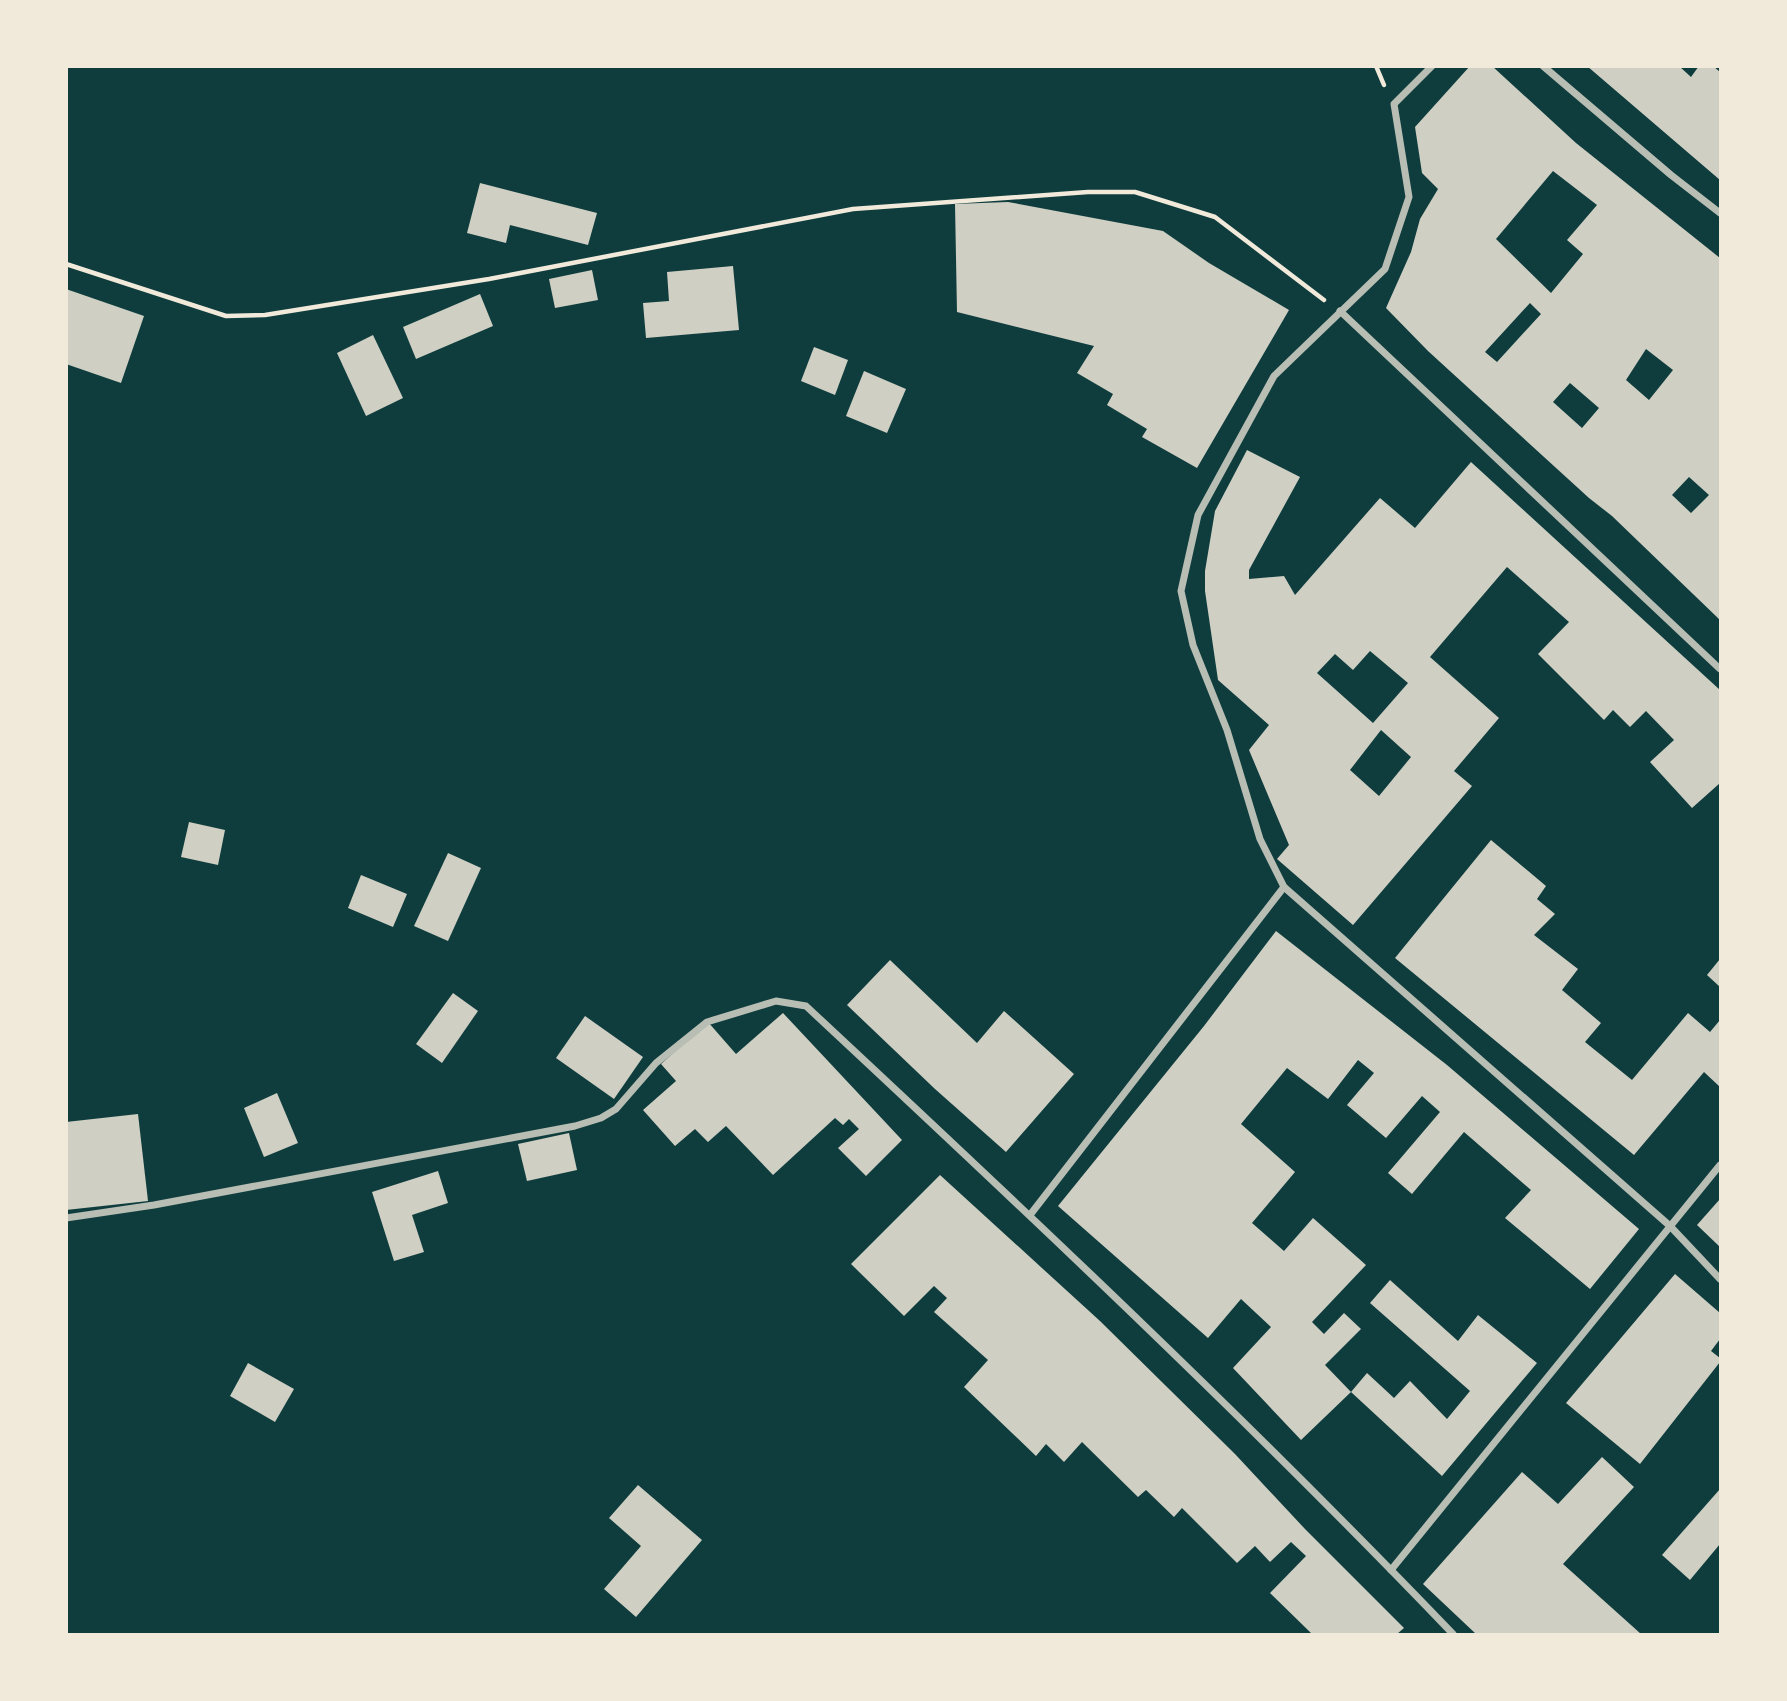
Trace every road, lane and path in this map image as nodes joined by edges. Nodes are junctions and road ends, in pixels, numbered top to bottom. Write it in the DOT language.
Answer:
graph roads {
  1 [pos="1432,66"];
  2 [pos="1543,66"];
  3 [pos="1720,213"];
  4 [pos="66,264"];
  5 [pos="1340,311"];
  6 [pos="1720,669"];
  7 [pos="1284,887"];
  8 [pos="1720,1165"];
  9 [pos="1030,1215"];
  10 [pos="66,1218"];
  11 [pos="1670,1226"];
  12 [pos="1720,1279"];
  13 [pos="1391,1570"];
  14 [pos="1453,1634"];
  1 -- 5 [label="street"];
  2 -- 3 [label="street"];
  4 -- 5 [label="path"];
  5 -- 6 [label="street"];
  5 -- 7 [label="street"];
  7 -- 9 [label="street"];
  7 -- 11 [label="street"];
  8 -- 11 [label="street"];
  9 -- 10 [label="street"];
  9 -- 13 [label="street"];
  11 -- 12 [label="street"];
  11 -- 13 [label="street"];
  13 -- 14 [label="street"];
}
